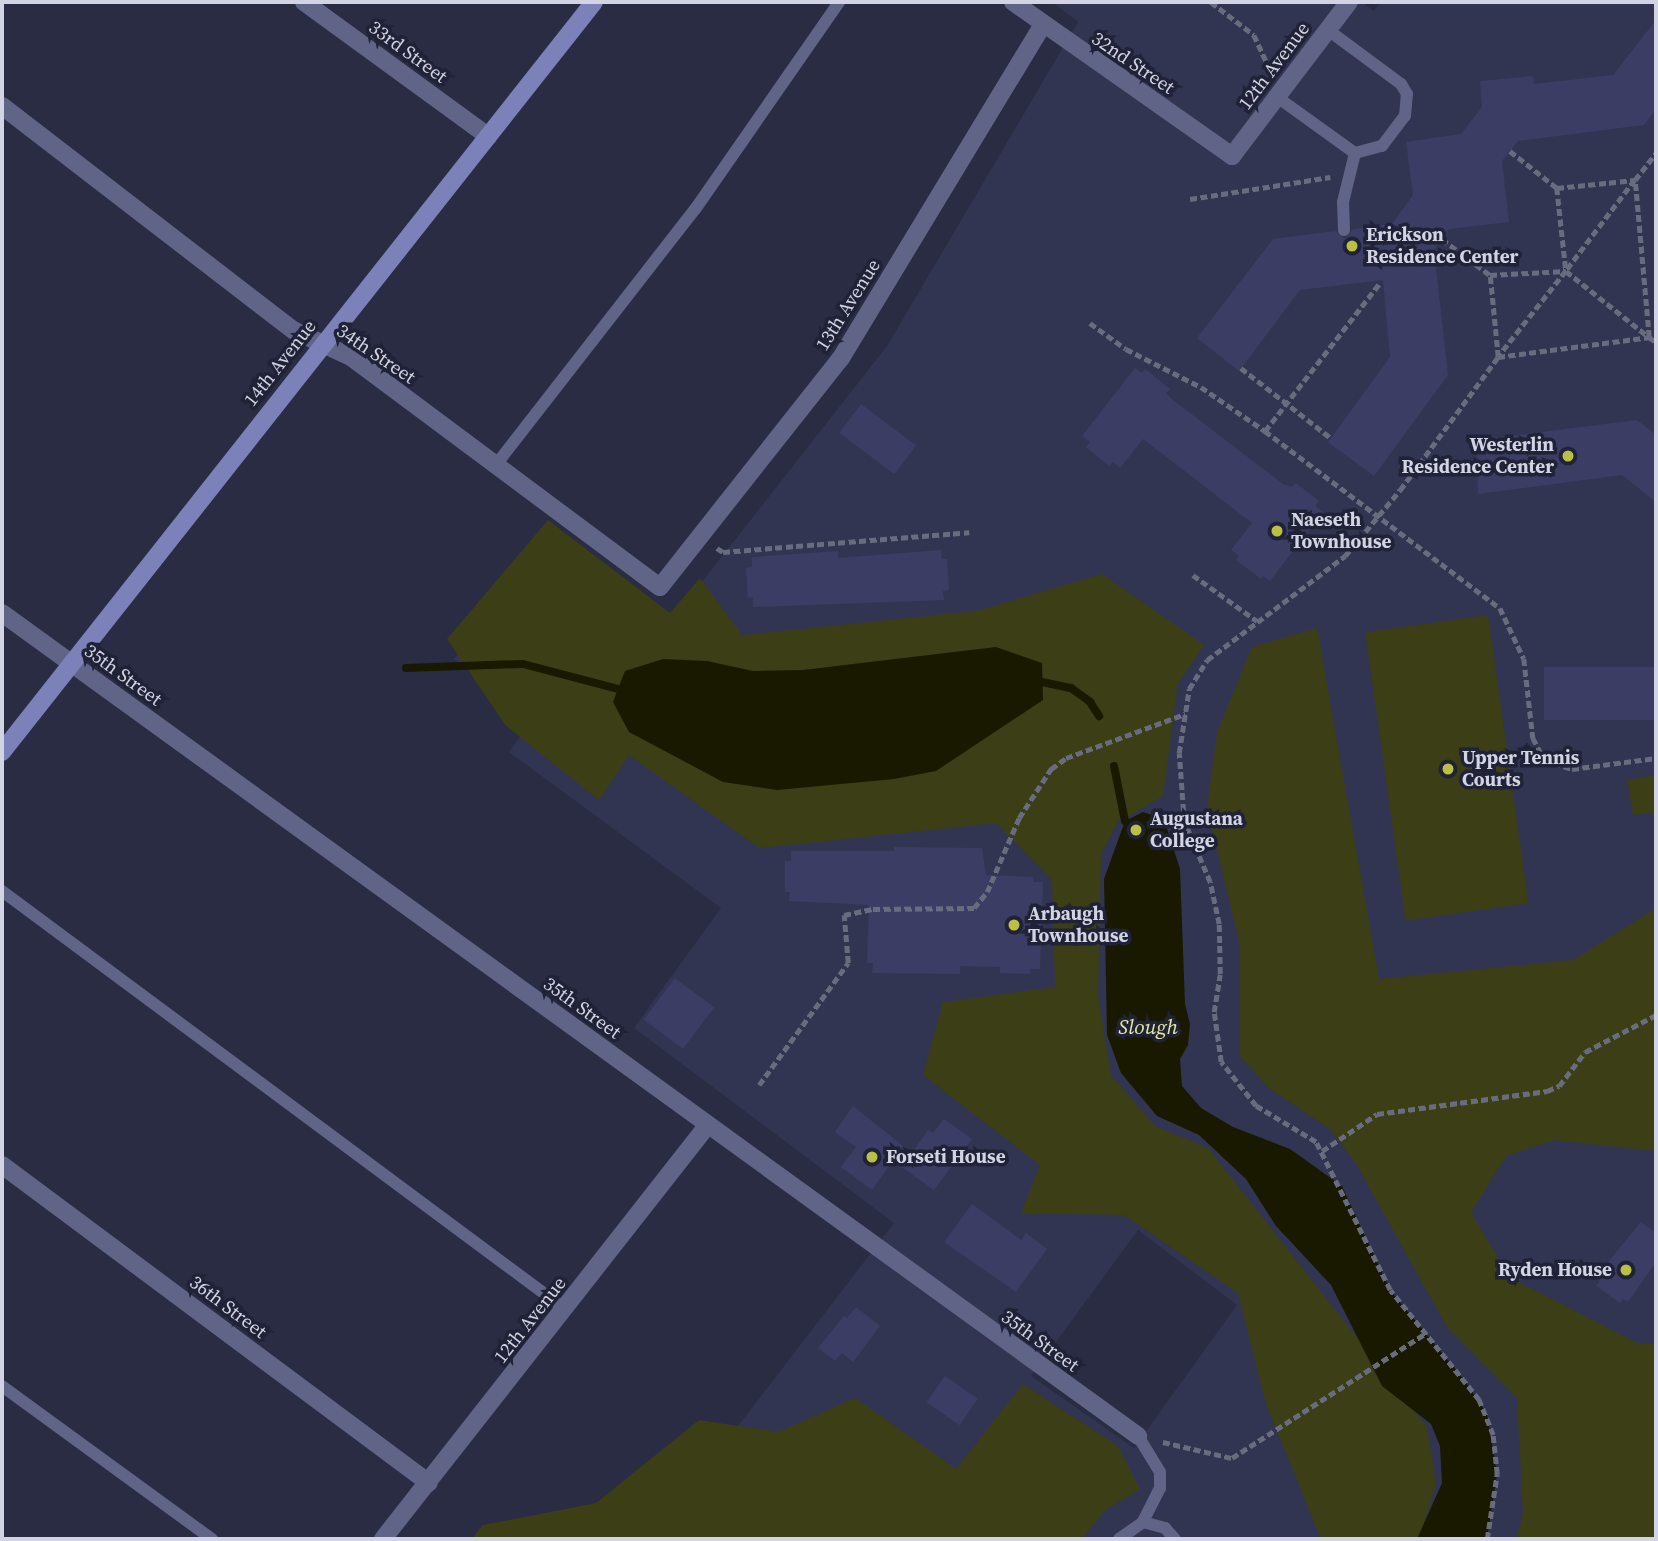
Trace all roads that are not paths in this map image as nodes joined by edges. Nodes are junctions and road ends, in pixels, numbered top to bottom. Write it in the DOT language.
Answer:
graph roads {
  1 [pos="304,2"];
  2 [pos="594,2"];
  3 [pos="839,2"];
  4 [pos="1013,2"];
  5 [pos="1349,2"];
  6 [pos="1043,25"];
  7 [pos="1328,30"];
  8 [pos="1279,95"];
  9 [pos="2,106"];
  10 [pos="488,136"];
  11 [pos="1355,153"];
  12 [pos="1232,156"];
  13 [pos="1344,230"];
  14 [pos="323,342"];
  15 [pos="495,466"];
  16 [pos="660,587"];
  17 [pos="2,613"];
  18 [pos="71,663"];
  19 [pos="2,752"];
  20 [pos="2,891"];
  21 [pos="707,1126"];
  22 [pos="2,1165"];
  23 [pos="565,1309"];
  24 [pos="2,1386"];
  25 [pos="1138,1436"];
  26 [pos="429,1483"];
  27 [pos="1143,1522"];
  28 [pos="212,1539"];
  29 [pos="383,1539"];
  30 [pos="1119,1539"];
  31 [pos="1175,1539"];
  1 -- 10 [label="street, 33rd Street"];
  2 -- 10 [label="street, 14th Avenue"];
  3 -- 15 [label="lane"];
  4 -- 6 [label="street, 32nd Street"];
  5 -- 7 [label="street, 12th Avenue"];
  6 -- 12 [label="street, 32nd Street"];
  6 -- 16 [label="street, 13th Avenue"];
  7 -- 8 [label="street, 12th Avenue"];
  7 -- 11 [label="lane"];
  8 -- 11 [label="lane"];
  8 -- 12 [label="street, 12th Avenue"];
  9 -- 14 [label="street, 34th Street"];
  10 -- 14 [label="street, 14th Avenue"];
  11 -- 13 [label="lane"];
  14 -- 15 [label="street, 34th Street"];
  14 -- 18 [label="street, 14th Avenue"];
  15 -- 16 [label="street, 34th Street"];
  17 -- 18 [label="street, 35th Street"];
  18 -- 19 [label="street, 14th Avenue"];
  18 -- 21 [label="street, 35th Street"];
  20 -- 23 [label="lane"];
  21 -- 23 [label="street, 12th Avenue"];
  21 -- 25 [label="street, 35th Street"];
  22 -- 26 [label="street, 36th Street"];
  23 -- 26 [label="street, 12th Avenue"];
  24 -- 28 [label="lane"];
  25 -- 27 [label="lane"];
  26 -- 29 [label="street, 12th Avenue"];
  27 -- 30 [label="lane"];
  27 -- 31 [label="lane"];
}
